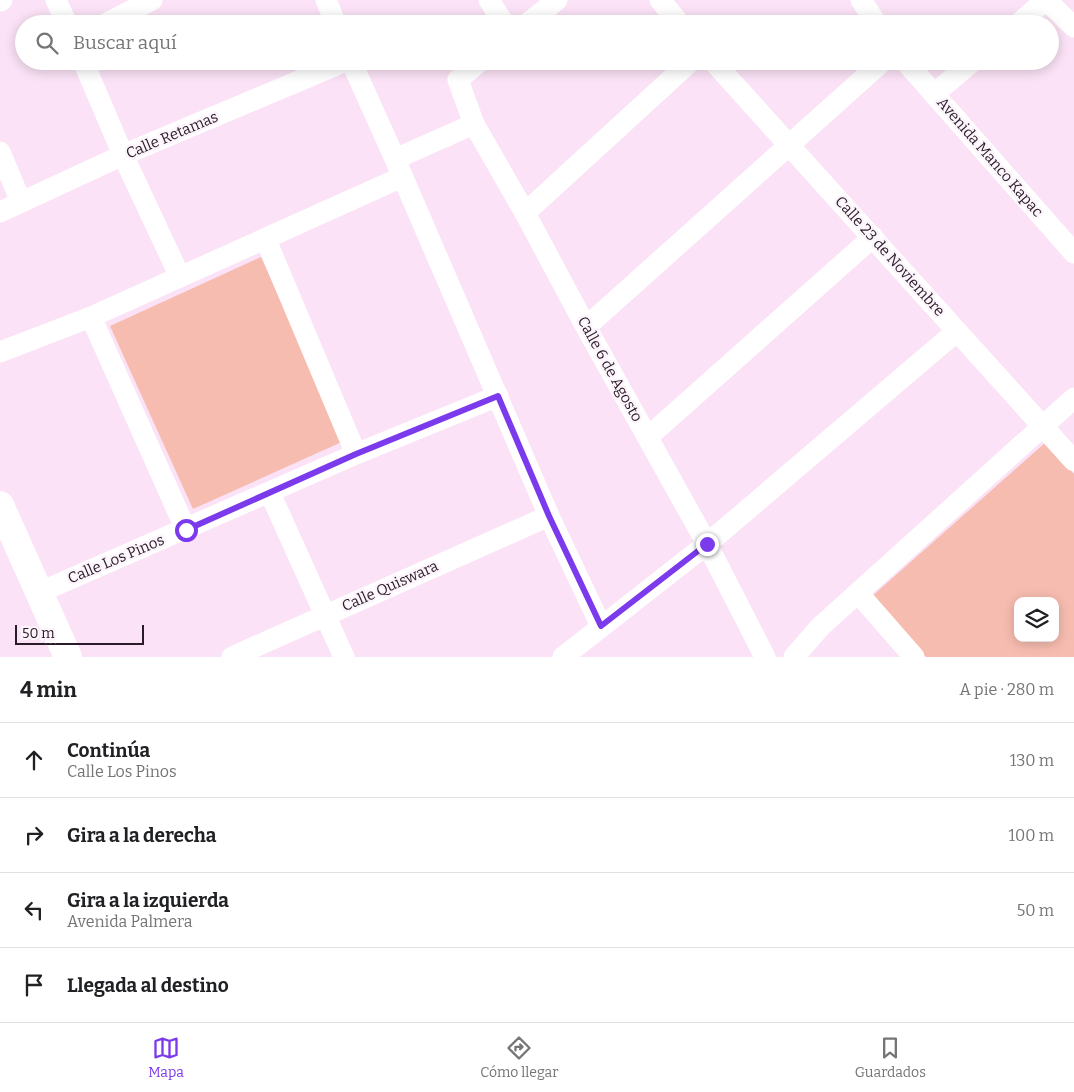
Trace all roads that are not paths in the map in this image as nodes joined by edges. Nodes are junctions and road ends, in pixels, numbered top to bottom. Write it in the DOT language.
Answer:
graph roads {
  1 [pos="56,0"];
  2 [pos="152,0"];
  3 [pos="326,0"];
  4 [pos="488,0"];
  5 [pos="557,0"];
  6 [pos="660,0"];
  7 [pos="861,0"];
  8 [pos="1046,0"];
  9 [pos="63,15"];
  10 [pos="123,15"];
  11 [pos="332,15"];
  12 [pos="498,15"];
  13 [pos="538,15"];
  14 [pos="672,15"];
  15 [pos="871,15"];
  16 [pos="1028,15"];
  17 [pos="1074,27"];
  18 [pos="87,70"];
  19 [pos="325,70"];
  20 [pos="355,70"];
  21 [pos="470,70"];
  22 [pos="681,70"];
  23 [pos="721,70"];
  24 [pos="873,70"];
  25 [pos="913,70"];
  26 [pos="962,70"];
  27 [pos="934,94"];
  28 [pos="474,124"];
  29 [pos="789,145"];
  30 [pos="0,152"];
  31 [pos="123,156"];
  32 [pos="399,168"];
  33 [pos="21,202"];
  34 [pos="0,212"];
  35 [pos="525,213"];
  36 [pos="873,237"];
  37 [pos="266,240"];
  38 [pos="1074,253"];
  39 [pos="180,277"];
  40 [pos="91,317"];
  41 [pos="586,327"];
  42 [pos="957,331"];
  43 [pos="0,352"];
  44 [pos="498,396"];
  45 [pos="1074,398"];
  46 [pos="1043,426"];
  47 [pos="648,436"];
  48 [pos="356,454"];
  49 [pos="1074,461"];
  50 [pos="270,493"];
  51 [pos="0,506"];
  52 [pos="549,516"];
  53 [pos="186,530"];
  54 [pos="707,544"];
  55 [pos="38,593"];
  56 [pos="858,593"];
  57 [pos="326,615"];
  58 [pos="601,626"];
  59 [pos="68,657"];
  60 [pos="232,657"];
  61 [pos="344,657"];
  62 [pos="563,657"];
  63 [pos="765,657"];
  64 [pos="794,657"];
  65 [pos="914,657"];
  1 -- 9 [label="street"];
  2 -- 10 [label="street"];
  3 -- 11 [label="street"];
  4 -- 12 [label="street"];
  5 -- 13 [label="street"];
  6 -- 14 [label="street"];
  7 -- 15 [label="street"];
  8 -- 16 [label="street"];
  8 -- 17 [label="street"];
  18 -- 31 [label="street"];
  19 -- 31 [label="street, Calle Retamas"];
  20 -- 32 [label="street"];
  21 -- 28 [label="street, Calle 6 de Agosto"];
  22 -- 35 [label="street"];
  23 -- 29 [label="street, Calle 23 de Noviembre"];
  24 -- 29 [label="street"];
  25 -- 27 [label="street, Avenida Manco Kapac"];
  26 -- 27 [label="street"];
  27 -- 38 [label="street, Avenida Manco Kapac"];
  28 -- 32 [label="street"];
  28 -- 35 [label="street, Calle 6 de Agosto"];
  29 -- 36 [label="street, Calle 23 de Noviembre"];
  29 -- 41 [label="street"];
  30 -- 33 [label="street"];
  31 -- 33 [label="street, Calle Retamas"];
  31 -- 39 [label="street"];
  32 -- 37 [label="street"];
  32 -- 44 [label="street"];
  33 -- 34 [label="street, Calle Retamas"];
  35 -- 41 [label="street, Calle 6 de Agosto"];
  36 -- 42 [label="street, Calle 23 de Noviembre"];
  36 -- 47 [label="street"];
  37 -- 39 [label="street"];
  37 -- 48 [label="street"];
  39 -- 40 [label="street"];
  40 -- 43 [label="street"];
  40 -- 53 [label="street"];
  41 -- 47 [label="street, Calle 6 de Agosto"];
  42 -- 46 [label="street, Calle 23 de Noviembre"];
  42 -- 54 [label="street"];
  44 -- 48 [label="street, Calle Los Pinos"];
  44 -- 52 [label="street"];
  45 -- 46 [label="street"];
  46 -- 49 [label="street, Calle 23 de Noviembre"];
  46 -- 56 [label="street"];
  47 -- 54 [label="street, Calle 6 de Agosto"];
  48 -- 50 [label="street, Calle Los Pinos"];
  50 -- 53 [label="street, Calle Los Pinos"];
  50 -- 57 [label="street"];
  51 -- 55 [label="street"];
  52 -- 57 [label="street, Calle Quiswara"];
  52 -- 58 [label="street"];
  53 -- 55 [label="street, Calle Los Pinos"];
  54 -- 58 [label="street"];
  54 -- 63 [label="street, Calle 6 de Agosto"];
  55 -- 59 [label="street"];
  56 -- 64 [label="street"];
  56 -- 65 [label="street"];
  57 -- 60 [label="street, Calle Quiswara"];
  57 -- 61 [label="street"];
  58 -- 62 [label="street"];
}
